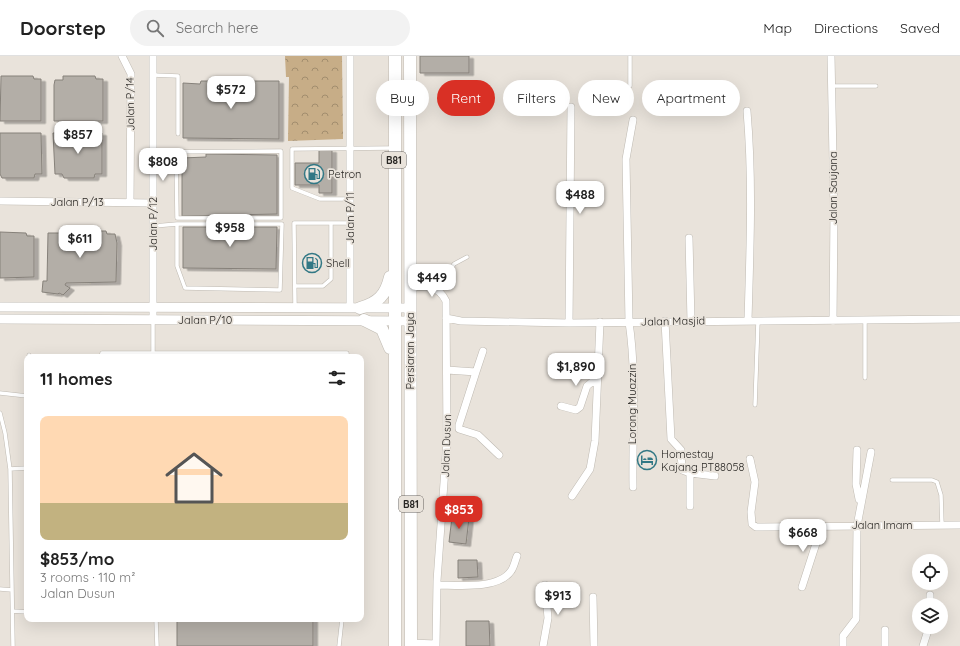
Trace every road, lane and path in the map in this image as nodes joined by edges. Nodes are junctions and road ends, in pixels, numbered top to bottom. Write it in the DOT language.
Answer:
graph roads {
  1 [pos="122,56"];
  2 [pos="153,56"];
  3 [pos="350,56"];
  4 [pos="395,56"];
  5 [pos="410,56"];
  6 [pos="630,56"];
  7 [pos="831,56"];
  8 [pos="153,75"];
  9 [pos="630,80"];
  10 [pos="832,86"];
  11 [pos="876,86"];
  12 [pos="571,107"];
  13 [pos="747,111"];
  14 [pos="633,120"];
  15 [pos="178,134"];
  16 [pos="350,148"];
  17 [pos="394,148"];
  18 [pos="153,152"];
  19 [pos="176,152"];
  20 [pos="350,199"];
  21 [pos="0,201"];
  22 [pos="130,202"];
  23 [pos="153,203"];
  24 [pos="331,223"];
  25 [pos="350,223"];
  26 [pos="177,224"];
  27 [pos="153,226"];
  28 [pos="689,238"];
  29 [pos="468,257"];
  30 [pos="394,263"];
  31 [pos="295,286"];
  32 [pos="410,286"];
  33 [pos="437,289"];
  34 [pos="0,307"];
  35 [pos="153,307"];
  36 [pos="295,308"];
  37 [pos="355,308"];
  38 [pos="394,308"];
  39 [pos="410,308"];
  40 [pos="446,318"];
  41 [pos="0,319"];
  42 [pos="153,320"];
  43 [pos="364,320"];
  44 [pos="748,320"];
  45 [pos="758,320"];
  46 [pos="865,320"];
  47 [pos="960,320"];
  48 [pos="394,321"];
  49 [pos="410,321"];
  50 [pos="665,321"];
  51 [pos="691,321"];
  52 [pos="833,321"];
  53 [pos="569,322"];
  54 [pos="600,322"];
  55 [pos="628,322"];
  56 [pos="483,351"];
  57 [pos="102,354"];
  58 [pos="128,354"];
  59 [pos="153,354"];
  60 [pos="250,354"];
  61 [pos="347,354"];
  62 [pos="394,358"];
  63 [pos="447,370"];
  64 [pos="476,372"];
  65 [pos="597,378"];
  66 [pos="865,378"];
  67 [pos="0,393"];
  68 [pos="24,396"];
  69 [pos="755,405"];
  70 [pos="561,406"];
  71 [pos="0,413"];
  72 [pos="857,450"];
  73 [pos="870,452"];
  74 [pos="498,455"];
  75 [pos="750,459"];
  76 [pos="24,468"];
  77 [pos="10,469"];
  78 [pos="690,473"];
  79 [pos="715,476"];
  80 [pos="892,480"];
  81 [pos="633,487"];
  82 [pos="572,496"];
  83 [pos="860,505"];
  84 [pos="690,506"];
  85 [pos="822,525"];
  86 [pos="942,525"];
  87 [pos="960,525"];
  88 [pos="857,526"];
  89 [pos="517,556"];
  90 [pos="437,585"];
  91 [pos="545,585"];
  92 [pos="802,587"];
  93 [pos="0,589"];
  94 [pos="12,590"];
  95 [pos="930,594"];
  96 [pos="593,597"];
  97 [pos="930,598"];
  98 [pos="13,611"];
  99 [pos="24,612"];
  100 [pos="156,622"];
  101 [pos="342,622"];
  102 [pos="885,630"];
  103 [pos="927,634"];
  104 [pos="411,645"];
  105 [pos="436,645"];
  106 [pos="13,646"];
  107 [pos="157,646"];
  108 [pos="339,646"];
  109 [pos="395,646"];
  110 [pos="543,646"];
  111 [pos="594,646"];
  112 [pos="843,646"];
  113 [pos="885,646"];
  114 [pos="923,646"];
  1 -- 22 [label="street, Jalan P/14"];
  2 -- 8 [label="street, Jalan P/12"];
  3 -- 16 [label="street, Jalan P/11"];
  4 -- 17 [label="main road, Persiaran Jaya / B81"];
  5 -- 32 [label="main road, Persiaran Jaya / B81"];
  6 -- 9 [label="lane"];
  7 -- 10 [label="street, Jalan Saujana"];
  8 -- 15 [label="lane"];
  8 -- 18 [label="street, Jalan P/12"];
  10 -- 11 [label="lane"];
  10 -- 52 [label="street, Jalan Saujana"];
  12 -- 53 [label="street"];
  13 -- 44 [label="street"];
  14 -- 55 [label="street, Lorong Muazzin"];
  16 -- 17 [label="lane"];
  16 -- 20 [label="street, Jalan P/11"];
  16 -- 20 [label="lane"];
  17 -- 30 [label="main road, Persiaran Jaya / B81"];
  18 -- 19 [label="lane"];
  18 -- 23 [label="street, Jalan P/12"];
  19 -- 19 [label="lane"];
  20 -- 25 [label="street, Jalan P/11"];
  21 -- 22 [label="street, Jalan P/13"];
  22 -- 23 [label="street, Jalan P/13"];
  23 -- 27 [label="street, Jalan P/12"];
  24 -- 25 [label="lane"];
  24 -- 31 [label="lane"];
  24 -- 31 [label="lane"];
  25 -- 37 [label="street, Jalan P/11"];
  26 -- 26 [label="lane"];
  26 -- 27 [label="lane"];
  27 -- 35 [label="street, Jalan P/12"];
  28 -- 51 [label="street"];
  29 -- 33 [label="lane"];
  30 -- 37 [label="main road"];
  30 -- 38 [label="main road, Persiaran Jaya / B81"];
  31 -- 36 [label="lane"];
  32 -- 33 [label="street"];
  32 -- 39 [label="main road, Persiaran Jaya / B81"];
  33 -- 40 [label="street"];
  34 -- 35 [label="street, Jalan P/10"];
  35 -- 36 [label="street, Jalan P/10"];
  35 -- 42 [label="street, Jalan P/12"];
  36 -- 37 [label="street, Jalan P/10"];
  37 -- 38 [label="street, Jalan P/10"];
  38 -- 39 [label="street, Jalan P/10"];
  38 -- 48 [label="main road, Persiaran Jaya / B81"];
  39 -- 49 [label="main road, Persiaran Jaya / B81"];
  40 -- 53 [label="street, Jalan Masjid"];
  40 -- 63 [label="street, Jalan Dusun"];
  41 -- 42 [label="street, Jalan P/10"];
  42 -- 43 [label="street, Jalan P/10"];
  42 -- 59 [label="lane"];
  43 -- 48 [label="street, Jalan P/10"];
  43 -- 62 [label="main road"];
  44 -- 45 [label="street, Jalan Masjid"];
  44 -- 51 [label="street, Jalan Masjid"];
  45 -- 52 [label="street, Jalan Masjid"];
  45 -- 69 [label="lane"];
  46 -- 47 [label="street, Jalan Masjid"];
  46 -- 52 [label="street, Jalan Masjid"];
  46 -- 66 [label="lane"];
  48 -- 49 [label="street, Jalan P/10"];
  48 -- 62 [label="main road, Persiaran Jaya / B81"];
  49 -- 104 [label="main road, Persiaran Jaya / B81"];
  50 -- 51 [label="street, Jalan Masjid"];
  50 -- 55 [label="street, Jalan Masjid"];
  50 -- 78 [label="street"];
  53 -- 54 [label="street, Jalan Masjid"];
  54 -- 55 [label="street, Jalan Masjid"];
  54 -- 65 [label="street"];
  55 -- 81 [label="street, Lorong Muazzin"];
  56 -- 64 [label="street"];
  57 -- 58 [label="lane"];
  60 -- 61 [label="lane"];
  62 -- 109 [label="main road, Persiaran Jaya / B81"];
  63 -- 64 [label="street"];
  63 -- 90 [label="street, Jalan Dusun"];
  64 -- 74 [label="street"];
  65 -- 70 [label="street"];
  65 -- 82 [label="street"];
  67 -- 68 [label="lane"];
  71 -- 77 [label="lane"];
  72 -- 83 [label="street"];
  73 -- 83 [label="street"];
  75 -- 85 [label="street, Jalan Imam"];
  76 -- 77 [label="lane"];
  77 -- 94 [label="lane"];
  78 -- 79 [label="street"];
  78 -- 84 [label="street"];
  80 -- 86 [label="lane"];
  83 -- 88 [label="street"];
  85 -- 88 [label="street, Jalan Imam"];
  85 -- 92 [label="street"];
  86 -- 87 [label="street, Jalan Imam"];
  86 -- 88 [label="street, Jalan Imam"];
  88 -- 112 [label="street"];
  89 -- 90 [label="street"];
  90 -- 105 [label="street, Jalan Dusun"];
  91 -- 110 [label="street"];
  93 -- 94 [label="lane"];
  94 -- 98 [label="lane"];
  95 -- 97 [label="street"];
  96 -- 111 [label="street"];
  98 -- 99 [label="lane"];
  98 -- 106 [label="lane"];
  100 -- 107 [label="lane"];
  101 -- 108 [label="lane"];
  102 -- 113 [label="street"];
  103 -- 114 [label="street"];
  104 -- 105 [label="street"];
}
